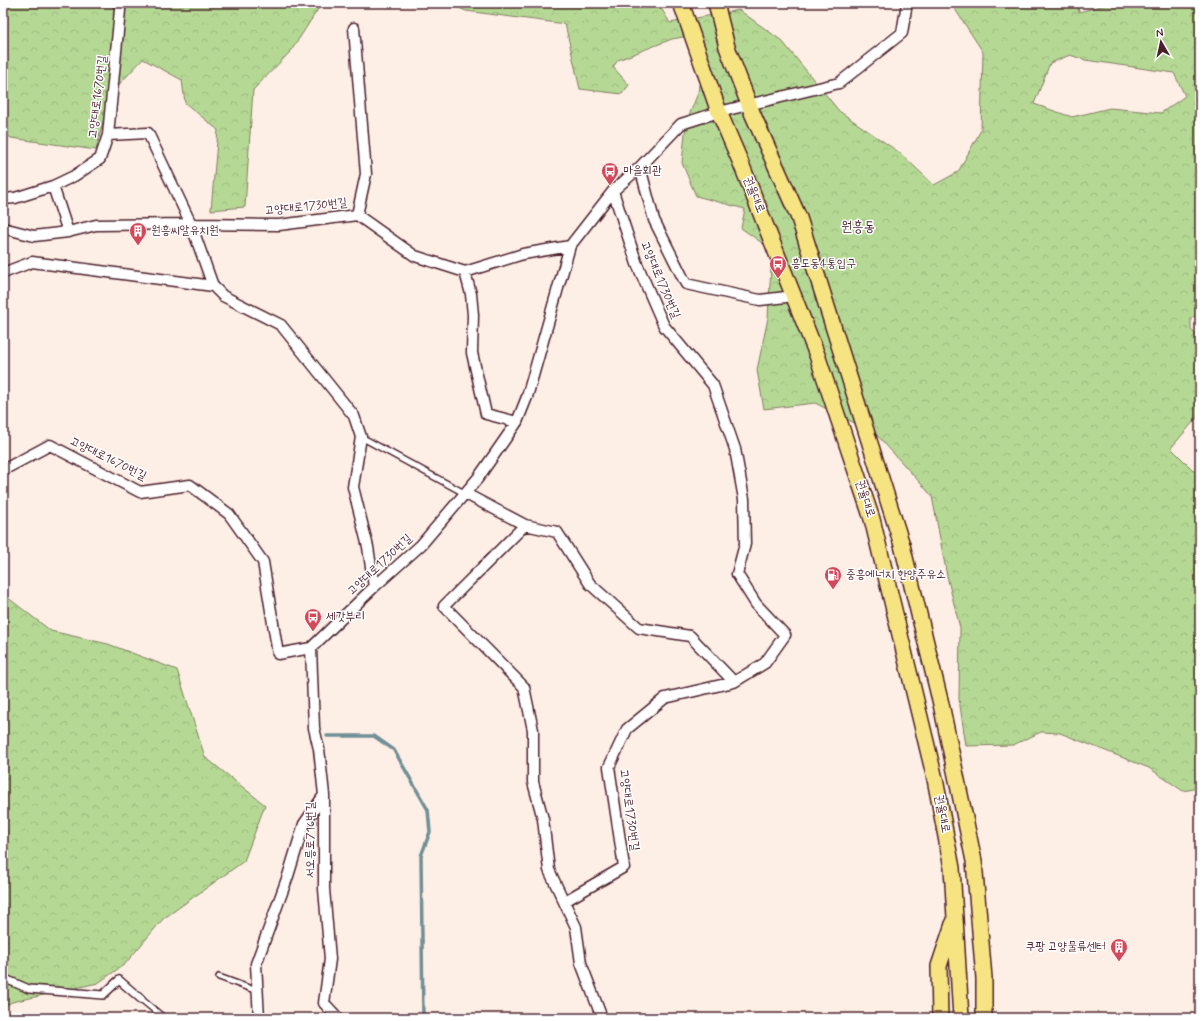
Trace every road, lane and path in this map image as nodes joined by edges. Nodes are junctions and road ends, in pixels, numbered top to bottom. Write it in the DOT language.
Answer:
graph roads {
  1 [pos="119,3"];
  2 [pos="681,3"];
  3 [pos="716,3"];
  4 [pos="907,3"];
  5 [pos="354,28"];
  6 [pos="749,105"];
  7 [pos="719,112"];
  8 [pos="108,135"];
  9 [pos="640,167"];
  10 [pos="53,186"];
  11 [pos="613,191"];
  12 [pos="3,199"];
  13 [pos="357,215"];
  14 [pos="192,224"];
  15 [pos="3,228"];
  16 [pos="68,232"];
  17 [pos="570,246"];
  18 [pos="465,272"];
  19 [pos="3,273"];
  20 [pos="213,286"];
  21 [pos="795,296"];
  22 [pos="517,422"];
  23 [pos="361,437"];
  24 [pos="3,470"];
  25 [pos="466,494"];
  26 [pos="525,525"];
  27 [pos="374,587"];
  28 [pos="311,648"];
  29 [pos="734,682"];
  30 [pos="324,795"];
  31 [pos="565,901"];
  32 [pos="956,917"];
  33 [pos="219,977"];
  34 [pos="3,978"];
  35 [pos="257,991"];
  36 [pos="141,999"];
  37 [pos="164,1018"];
  38 [pos="259,1018"];
  39 [pos="338,1018"];
  40 [pos="602,1018"];
  41 [pos="940,1018"];
  42 [pos="961,1018"];
  43 [pos="984,1018"];
  1 -- 8 [label="street, 고양대로1670번길"];
  2 -- 7 [label="main road, 권율대로"];
  3 -- 6 [label="main road, 권율대로"];
  4 -- 6 [label="street, 고양대로1730번길"];
  5 -- 13 [label="street"];
  6 -- 7 [label="street, 고양대로1730번길"];
  6 -- 43 [label="main road, 권율대로"];
  7 -- 9 [label="street, 고양대로1730번길"];
  7 -- 21 [label="main road, 권율대로"];
  8 -- 10 [label="street, 고양대로1670번길"];
  8 -- 14 [label="street"];
  9 -- 11 [label="street, 고양대로1730번길"];
  9 -- 21 [label="street, 고양대로1730번길"];
  10 -- 12 [label="street, 고양대로1670번길"];
  10 -- 16 [label="street"];
  11 -- 17 [label="street, 고양대로1730번길"];
  11 -- 29 [label="street, 고양대로1730번길"];
  13 -- 14 [label="street, 고양대로1730번길"];
  13 -- 18 [label="street, 고양대로1730번길"];
  14 -- 16 [label="street, 고양대로1730번길"];
  14 -- 20 [label="street"];
  15 -- 16 [label="street, 고양대로1730번길"];
  17 -- 18 [label="street"];
  17 -- 22 [label="street, 고양대로1730번길"];
  18 -- 22 [label="street"];
  19 -- 20 [label="street"];
  20 -- 23 [label="street"];
  21 -- 32 [label="main road, 권율대로"];
  22 -- 25 [label="street, 고양대로1730번길"];
  23 -- 25 [label="lane"];
  23 -- 27 [label="street"];
  24 -- 28 [label="street, 고양대로1670번길"];
  25 -- 26 [label="street"];
  25 -- 27 [label="street, 고양대로1730번길"];
  26 -- 29 [label="street"];
  26 -- 31 [label="street"];
  27 -- 28 [label="street, 고양대로1730번길"];
  28 -- 30 [label="street"];
  29 -- 31 [label="street, 고양대로1730번길"];
  30 -- 35 [label="street, 서오릉로716번길"];
  30 -- 39 [label="street, 서오릉로716번길"];
  31 -- 40 [label="street"];
  32 -- 41 [label="main road"];
  32 -- 42 [label="main road, 권율대로"];
  33 -- 35 [label="lane"];
  34 -- 36 [label="street"];
  35 -- 38 [label="street, 서오릉로716번길"];
  36 -- 37 [label="lane"];
}
